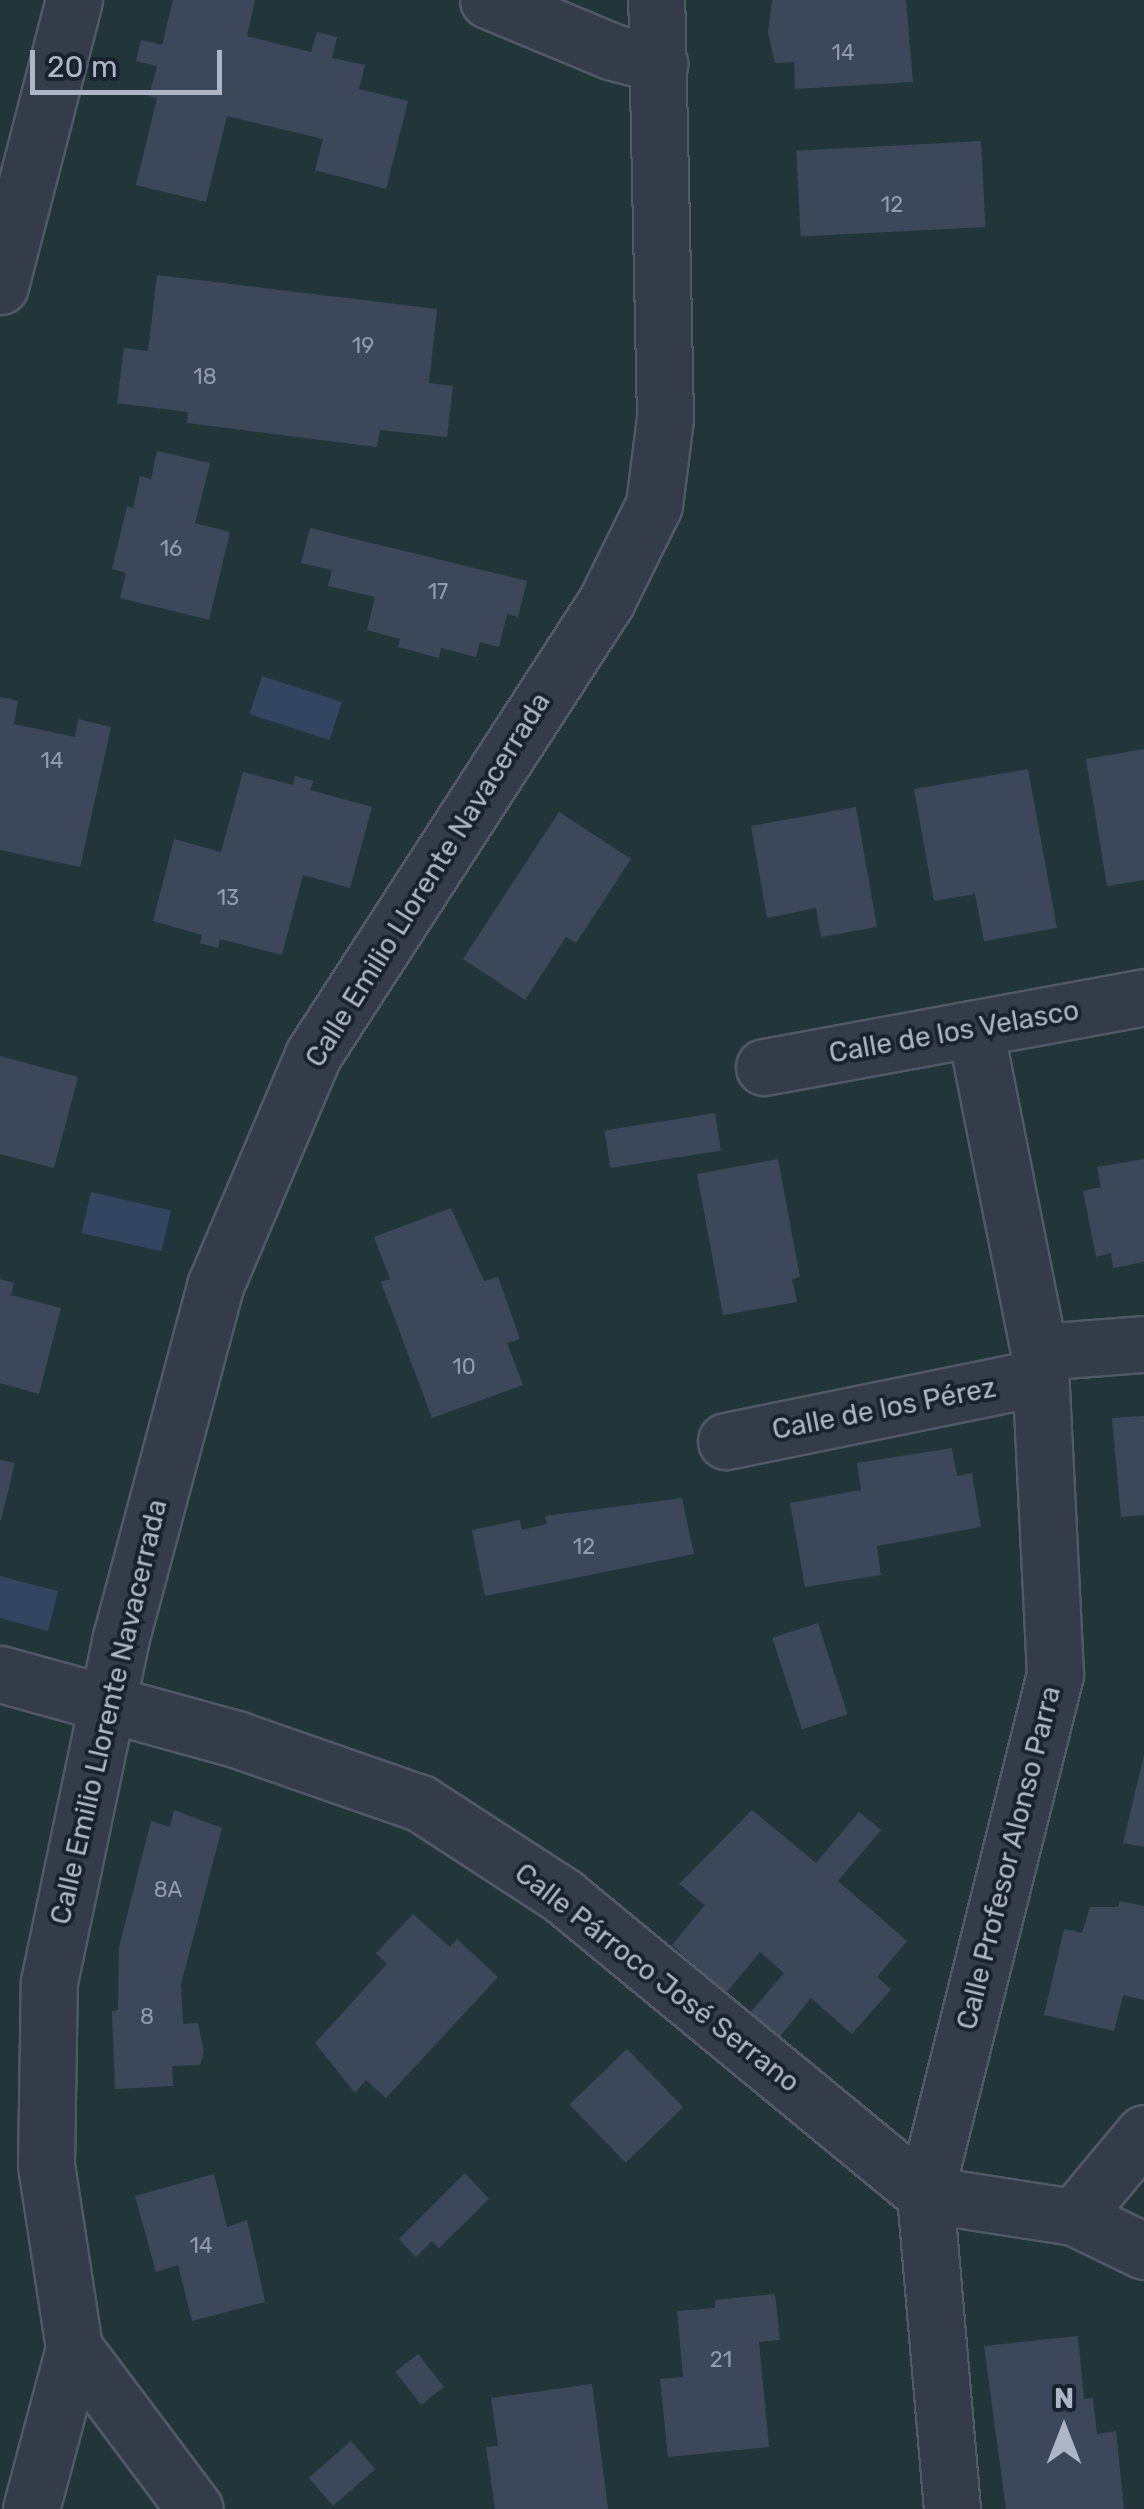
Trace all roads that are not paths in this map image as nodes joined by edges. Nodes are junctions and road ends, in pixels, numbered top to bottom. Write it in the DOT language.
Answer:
graph roads {
  1 [pos="74,0"];
  2 [pos="488,0"];
  3 [pos="656,0"];
  4 [pos="659,64"];
  5 [pos="0,286"];
  6 [pos="1144,997"];
  7 [pos="975,1028"];
  8 [pos="764,1066"];
  9 [pos="1144,1344"];
  10 [pos="1040,1365"];
  11 [pos="726,1441"];
  12 [pos="0,1674"];
  13 [pos="107,1701"];
  14 [pos="1144,2133"];
  15 [pos="925,2194"];
  16 [pos="1074,2217"];
  17 [pos="1144,2250"];
  18 [pos="74,2348"];
  19 [pos="31,2509"];
  20 [pos="195,2509"];
  21 [pos="952,2509"];
  1 -- 5 [label="street"];
  2 -- 4 [label="street"];
  3 -- 4 [label="street, Calle Emilio Llorente Navacerrada"];
  4 -- 13 [label="street, Calle Emilio Llorente Navacerrada"];
  6 -- 7 [label="street, Calle de los Velasco"];
  7 -- 8 [label="street, Calle de los Velasco"];
  7 -- 10 [label="street, Calle Profesor Alonso Parra"];
  9 -- 10 [label="street, Calle de los Pérez"];
  10 -- 11 [label="street, Calle de los Pérez"];
  10 -- 15 [label="street, Calle Profesor Alonso Parra"];
  12 -- 13 [label="street, Calle Párroco José Serrano"];
  13 -- 15 [label="street, Calle Párroco José Serrano"];
  13 -- 18 [label="street, Calle Emilio Llorente Navacerrada"];
  14 -- 16 [label="street"];
  15 -- 16 [label="street"];
  15 -- 21 [label="street, Calle Profesor Alonso Parra"];
  16 -- 17 [label="street"];
  18 -- 19 [label="street"];
  18 -- 20 [label="street"];
}
